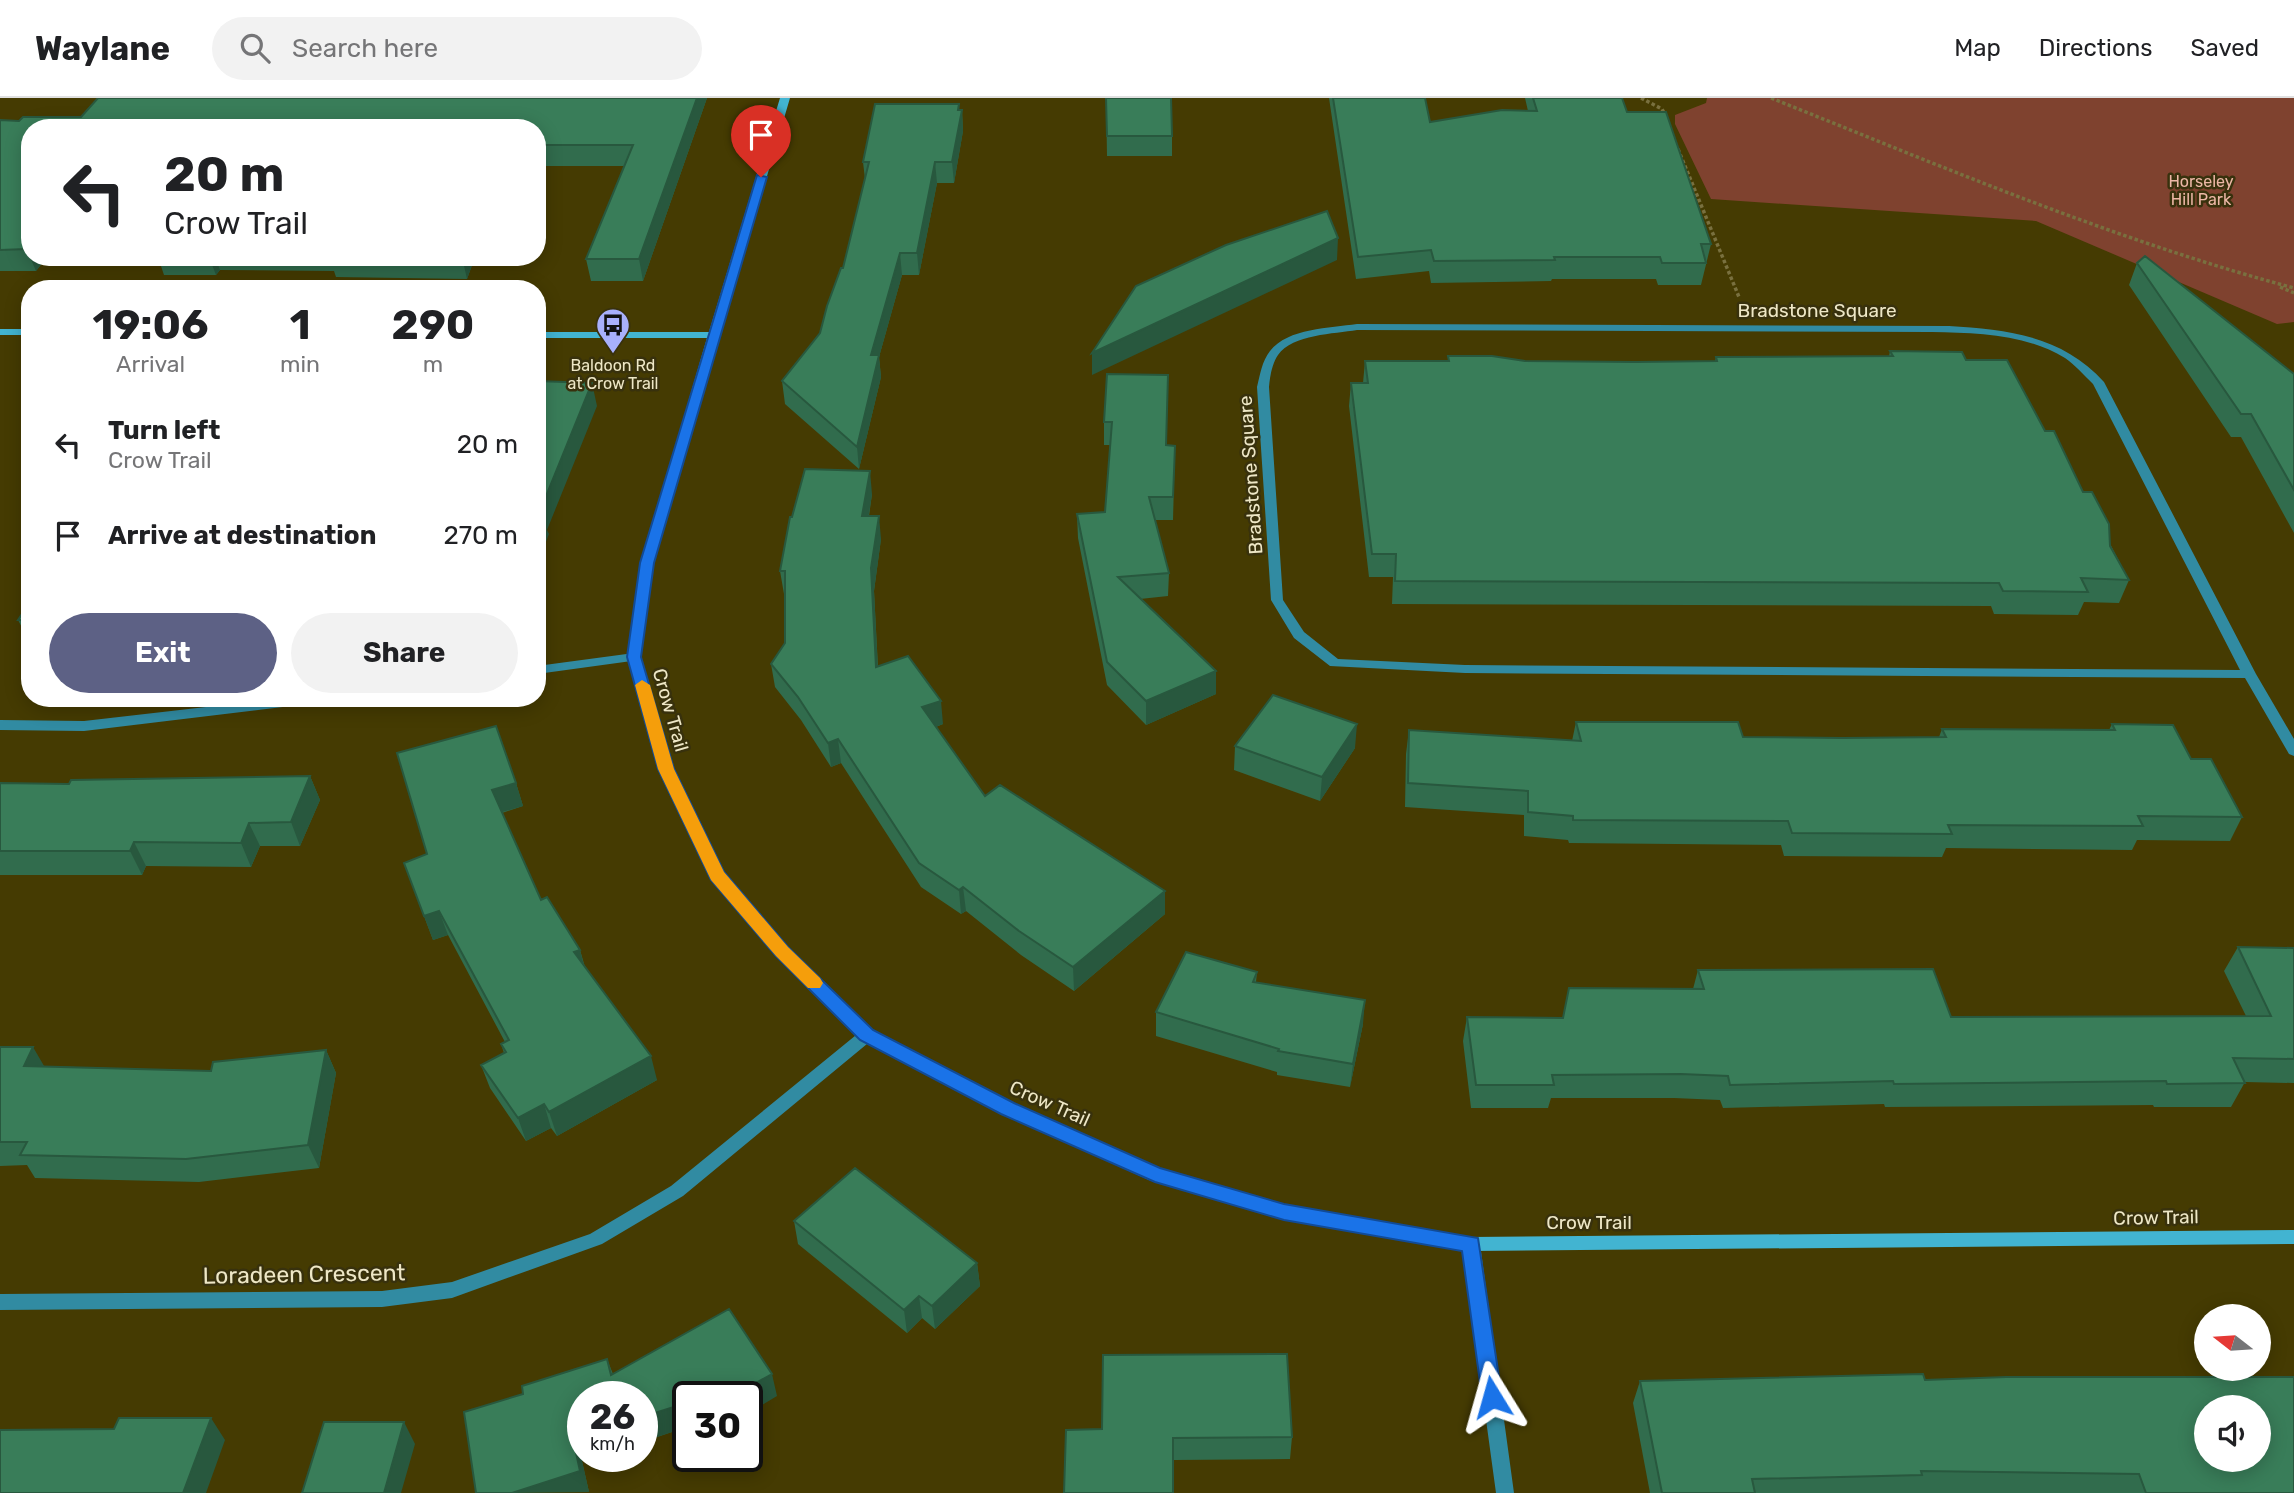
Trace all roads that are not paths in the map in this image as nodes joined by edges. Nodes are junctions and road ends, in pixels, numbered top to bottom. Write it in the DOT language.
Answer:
graph roads {
  1 [pos="785,98"];
  2 [pos="0,332"];
  3 [pos="21,332"];
  4 [pos="546,335"];
  5 [pos="713,335"];
  6 [pos="634,657"];
  7 [pos="546,669"];
  8 [pos="2249,674"];
  9 [pos="247,707"];
  10 [pos="0,725"];
  11 [pos="2294,751"];
  12 [pos="867,1035"];
  13 [pos="2294,1237"];
  14 [pos="1471,1244"];
  15 [pos="0,1302"];
  16 [pos="1505,1493"];
  1 -- 5 [label="street, Crow Trail"];
  2 -- 3 [label="street"];
  4 -- 5 [label="street"];
  5 -- 6 [label="street, Crow Trail"];
  6 -- 7 [label="street"];
  6 -- 12 [label="street, Crow Trail"];
  8 -- 8 [label="street, Bradstone Square"];
  8 -- 11 [label="street, Bradstone Square"];
  9 -- 10 [label="street"];
  12 -- 14 [label="street, Crow Trail"];
  12 -- 15 [label="street, Loradeen Crescent"];
  13 -- 14 [label="street, Crow Trail"];
  14 -- 16 [label="street"];
}
